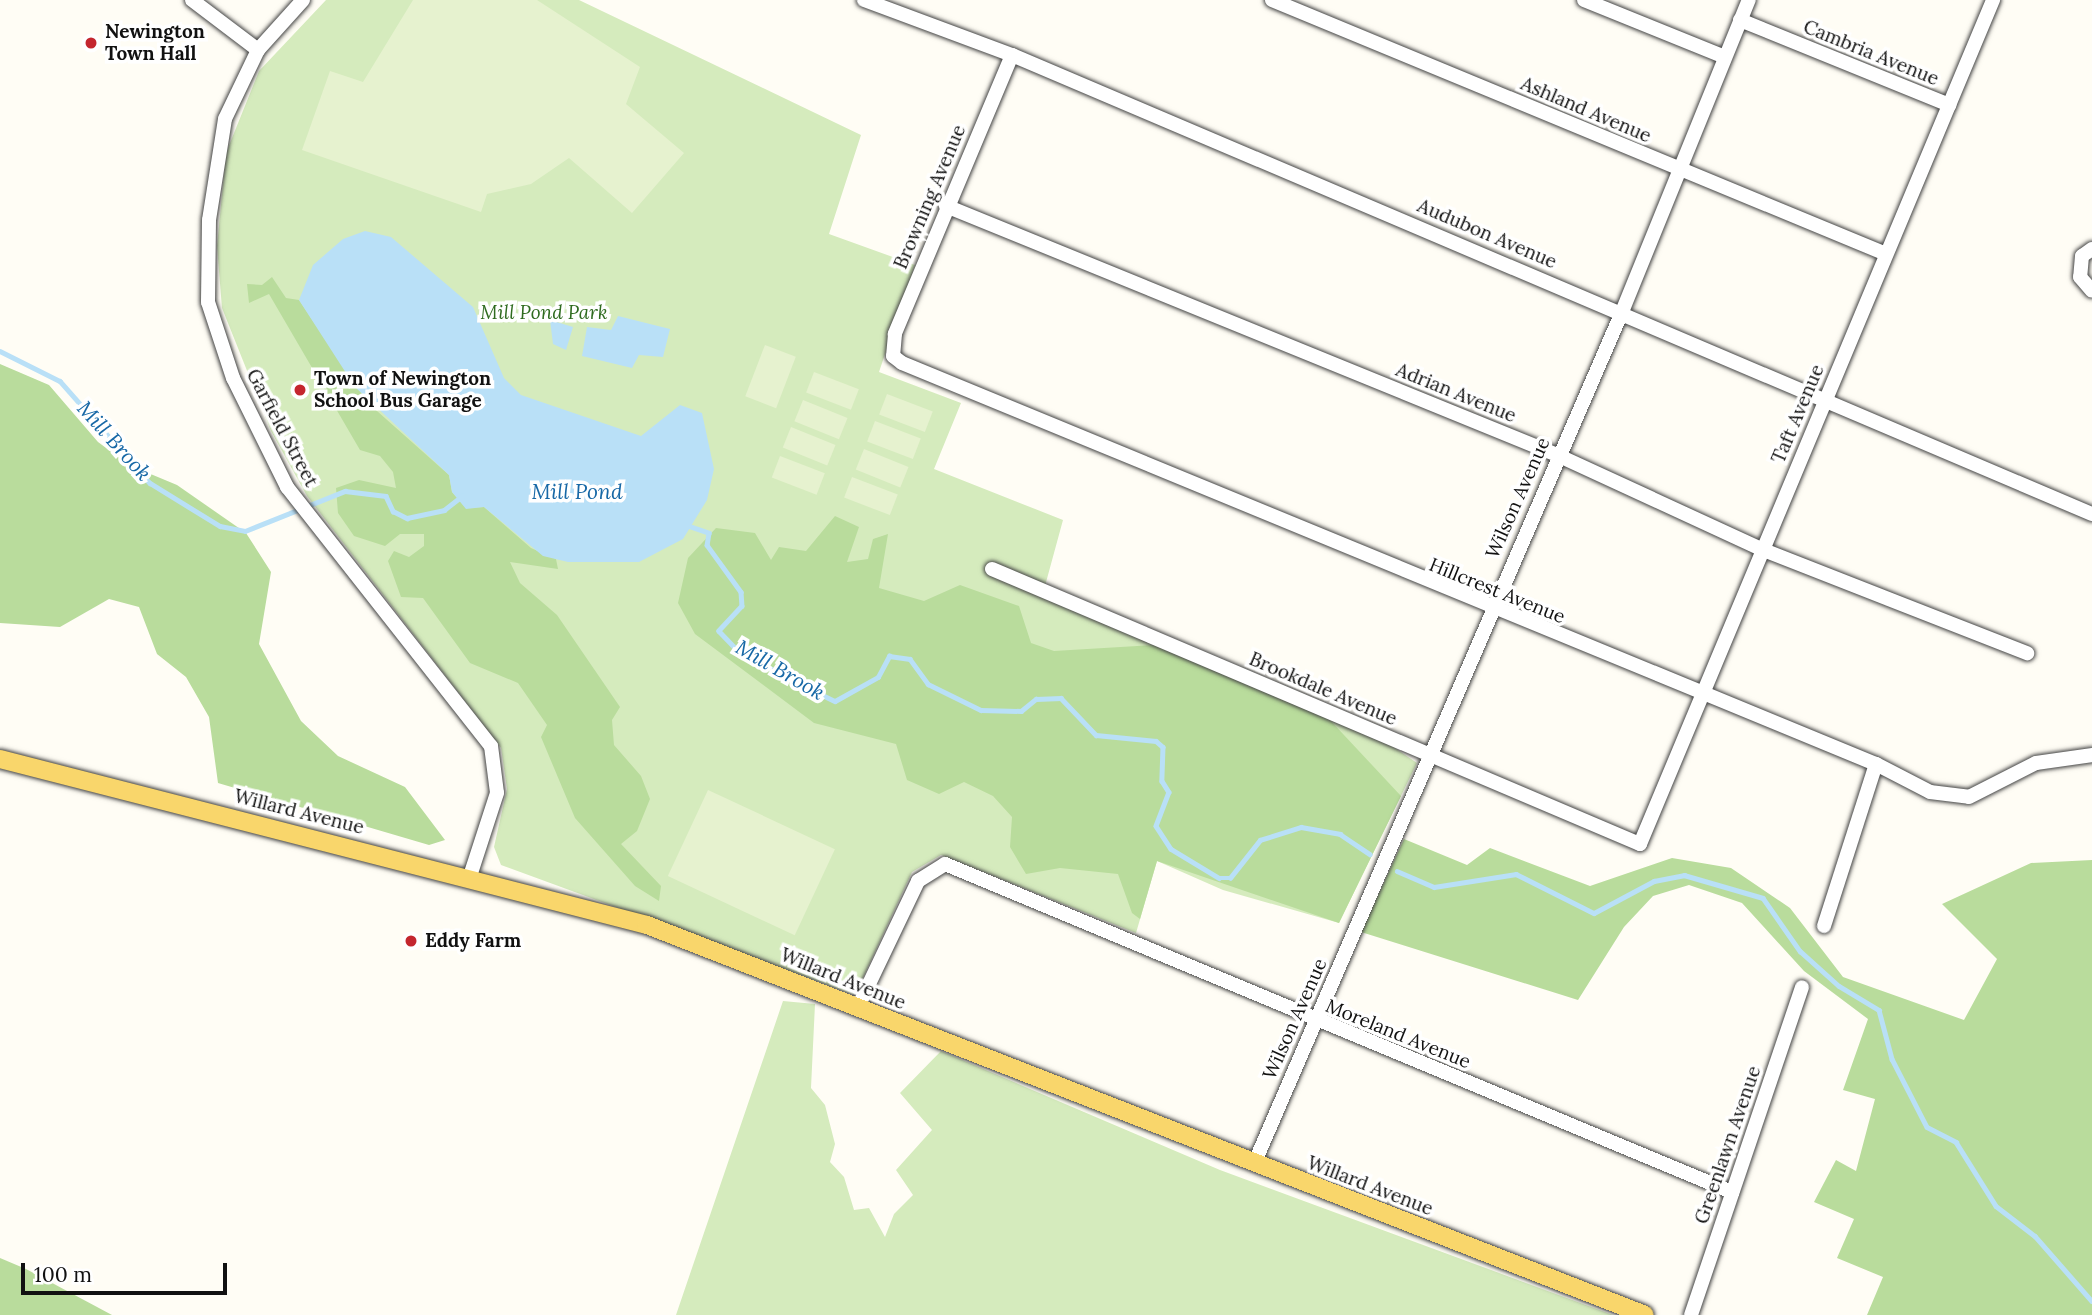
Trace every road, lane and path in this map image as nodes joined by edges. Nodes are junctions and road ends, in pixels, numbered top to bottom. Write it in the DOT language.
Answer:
graph roads {
  1 [pos="192,0"];
  2 [pos="303,0"];
  3 [pos="864,0"];
  4 [pos="1272,0"];
  5 [pos="1584,0"];
  6 [pos="1749,0"];
  7 [pos="1993,0"];
  8 [pos="1740,20"];
  9 [pos="258,50"];
  10 [pos="1012,55"];
  11 [pos="1725,57"];
  12 [pos="1949,105"];
  13 [pos="1677,169"];
  14 [pos="946,206"];
  15 [pos="2092,248"];
  16 [pos="1886,254"];
  17 [pos="2092,291"];
  18 [pos="1622,312"];
  19 [pos="893,356"];
  20 [pos="1824,405"];
  21 [pos="1558,455"];
  22 [pos="2092,514"];
  23 [pos="1761,549"];
  24 [pos="992,569"];
  25 [pos="1491,609"];
  26 [pos="2026,653"];
  27 [pos="1703,697"];
  28 [pos="1429,755"];
  29 [pos="2092,755"];
  30 [pos="0,759"];
  31 [pos="1876,764"];
  32 [pos="1640,844"];
  33 [pos="470,876"];
  34 [pos="1824,926"];
  35 [pos="1802,987"];
  36 [pos="858,1007"];
  37 [pos="1316,1021"];
  38 [pos="1254,1164"];
  39 [pos="1732,1192"];
  40 [pos="1645,1315"];
  41 [pos="1692,1315"];
  1 -- 9 [label="street"];
  2 -- 9 [label="street, Garfield Street"];
  3 -- 10 [label="street, Audubon Avenue"];
  4 -- 13 [label="street, Ashland Avenue"];
  5 -- 11 [label="street"];
  6 -- 8 [label="street, Wilson Avenue"];
  7 -- 12 [label="street, Taft Avenue"];
  8 -- 11 [label="street, Wilson Avenue"];
  8 -- 12 [label="street, Cambria Avenue"];
  9 -- 33 [label="street, Garfield Street"];
  10 -- 14 [label="street, Browning Avenue"];
  10 -- 18 [label="street, Audubon Avenue"];
  11 -- 13 [label="street, Wilson Avenue"];
  12 -- 16 [label="street, Taft Avenue"];
  13 -- 16 [label="street, Ashland Avenue"];
  13 -- 18 [label="street, Wilson Avenue"];
  14 -- 19 [label="street, Browning Avenue"];
  14 -- 21 [label="street, Adrian Avenue"];
  15 -- 17 [label="street"];
  16 -- 20 [label="street, Taft Avenue"];
  18 -- 20 [label="street, Audubon Avenue"];
  18 -- 21 [label="street, Wilson Avenue"];
  19 -- 25 [label="street, Hillcrest Avenue"];
  20 -- 22 [label="street, Audubon Avenue"];
  20 -- 23 [label="street, Taft Avenue"];
  21 -- 23 [label="street, Adrian Avenue"];
  21 -- 25 [label="street, Wilson Avenue"];
  23 -- 26 [label="street, Adrian Avenue"];
  23 -- 27 [label="street, Taft Avenue"];
  24 -- 28 [label="street, Brookdale Avenue"];
  25 -- 27 [label="street, Hillcrest Avenue"];
  25 -- 28 [label="street, Wilson Avenue"];
  27 -- 31 [label="street, Hillcrest Avenue"];
  27 -- 32 [label="street, Taft Avenue"];
  28 -- 32 [label="street, Brookdale Avenue"];
  28 -- 37 [label="street, Wilson Avenue"];
  29 -- 31 [label="street, Hillcrest Avenue"];
  30 -- 33 [label="main road, Willard Avenue"];
  31 -- 34 [label="street"];
  33 -- 36 [label="main road, Willard Avenue"];
  35 -- 39 [label="street, Greenlawn Avenue"];
  36 -- 37 [label="street, Moreland Avenue"];
  36 -- 38 [label="main road, Willard Avenue"];
  37 -- 38 [label="street, Wilson Avenue"];
  37 -- 39 [label="street, Moreland Avenue"];
  38 -- 40 [label="main road, Willard Avenue"];
  39 -- 41 [label="street, Greenlawn Avenue"];
}
